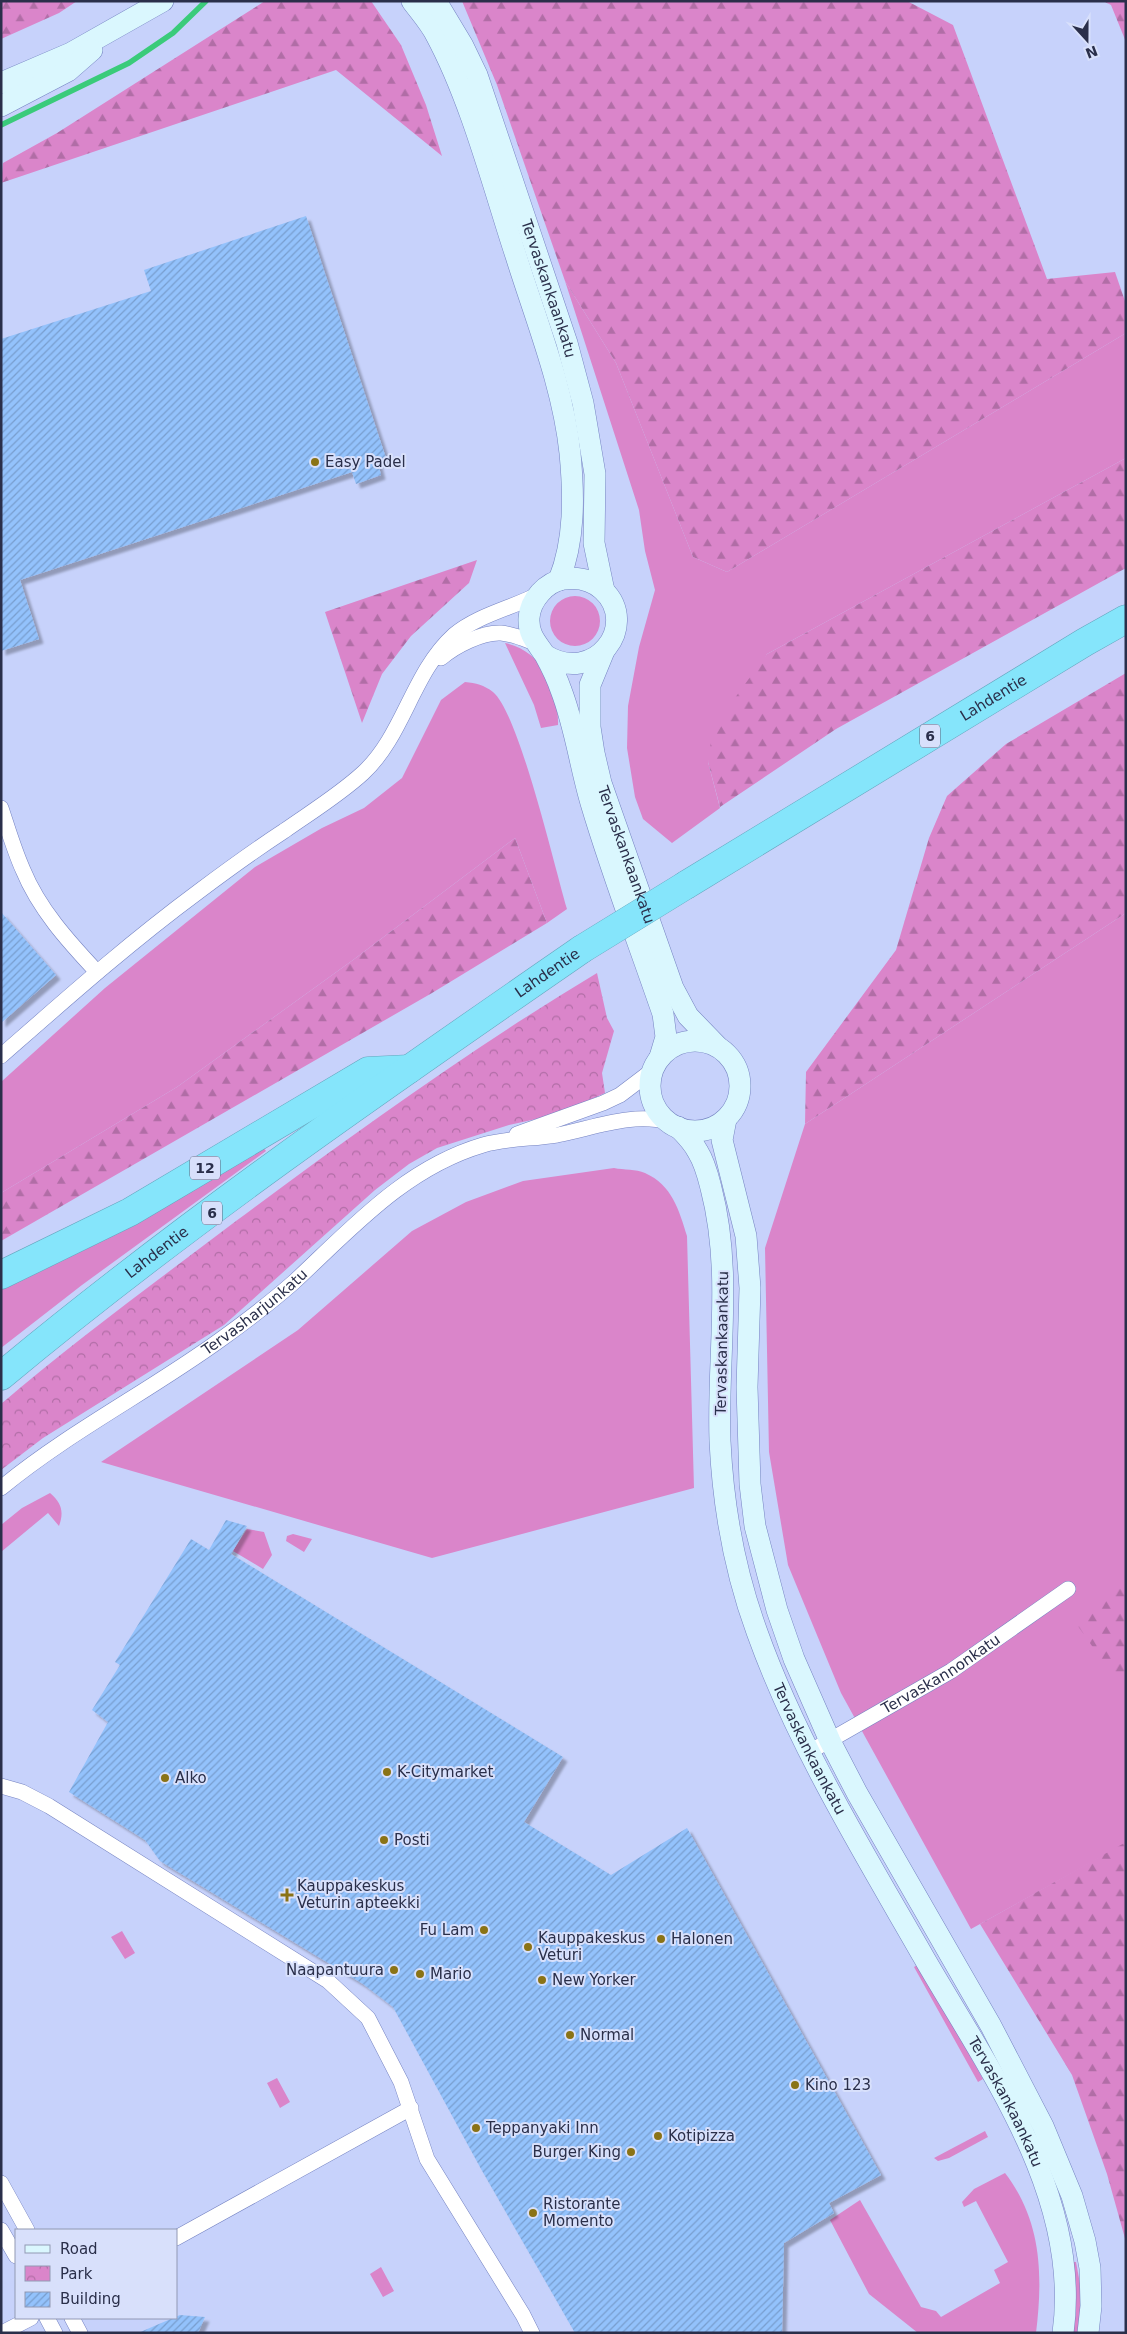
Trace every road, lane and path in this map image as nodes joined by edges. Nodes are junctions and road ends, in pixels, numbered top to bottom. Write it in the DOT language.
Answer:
graph roads {
  1 [pos="156,1"];
  2 [pos="163,1"];
  3 [pos="412,1"];
  4 [pos="436,1"];
  5 [pos="131,19"];
  6 [pos="105,35"];
  7 [pos="40,66"];
  8 [pos="1,78"];
  9 [pos="1,83"];
  10 [pos="1,106"];
  11 [pos="559,580"];
  12 [pos="604,591"];
  13 [pos="539,594"];
  14 [pos="1126,619"];
  15 [pos="540,649"];
  16 [pos="606,649"];
  17 [pos="424,672"];
  18 [pos="1,808"];
  19 [pos="97,972"];
  20 [pos="717,1046"];
  21 [pos="1,1056"];
  22 [pos="656,1064"];
  23 [pos="408,1069"];
  24 [pos="726,1119"];
  25 [pos="673,1124"];
  26 [pos="506,1140"];
  27 [pos="1,1275"];
  28 [pos="1,1376"];
  29 [pos="1,1488"];
  30 [pos="1068,1589"];
  31 [pos="830,1741"];
  32 [pos="811,1751"];
  33 [pos="1,1786"];
  34 [pos="411,2108"];
  35 [pos="1,2183"];
  36 [pos="26,2229"];
  37 [pos="1,2230"];
  38 [pos="178,2237"];
  39 [pos="15,2254"];
  40 [pos="29,2319"];
  41 [pos="48,2319"];
  42 [pos="73,2319"];
  43 [pos="2,2333"];
  44 [pos="55,2333"];
  45 [pos="80,2333"];
  46 [pos="532,2333"];
  47 [pos="1063,2333"];
  48 [pos="1088,2333"];
  1 -- 5 [label="street"];
  2 -- 5 [label="street"];
  3 -- 11 [label="street, Tervaskankaankatu"];
  4 -- 12 [label="street, Tervaskankaankatu"];
  5 -- 6 [label="street"];
  6 -- 7 [label="street"];
  6 -- 10 [label="street"];
  7 -- 8 [label="street"];
  7 -- 9 [label="street"];
  11 -- 12 [label="street"];
  11 -- 13 [label="street"];
  12 -- 16 [label="street"];
  13 -- 15 [label="street"];
  13 -- 17 [label="street"];
  14 -- 23 [label="highway, Lahdentie / 6, bridge"];
  15 -- 16 [label="street"];
  15 -- 17 [label="street"];
  15 -- 22 [label="street, Tervaskankaankatu"];
  16 -- 20 [label="street, Tervaskankaankatu"];
  17 -- 19 [label="street"];
  18 -- 19 [label="street"];
  19 -- 21 [label="street"];
  20 -- 22 [label="street"];
  20 -- 24 [label="street"];
  22 -- 25 [label="street"];
  22 -- 26 [label="street, Tervasharjunkatu"];
  23 -- 27 [label="highway, 12"];
  23 -- 28 [label="highway, Lahdentie / 6"];
  24 -- 25 [label="street"];
  24 -- 31 [label="street, Tervaskankaankatu"];
  25 -- 26 [label="street, Tervasharjunkatu"];
  25 -- 32 [label="street, Tervaskankaankatu"];
  26 -- 29 [label="street, Tervasharjunkatu"];
  30 -- 31 [label="street, Tervaskannonkatu"];
  31 -- 32 [label="street, Tervaskannonkatu"];
  31 -- 48 [label="street, Tervaskankaankatu"];
  32 -- 47 [label="street, Tervaskankaankatu"];
  33 -- 34 [label="street"];
  34 -- 38 [label="street"];
  34 -- 46 [label="street"];
  35 -- 36 [label="street"];
  37 -- 39 [label="street"];
  40 -- 43 [label="street"];
  41 -- 44 [label="street"];
  42 -- 45 [label="street"];
}
